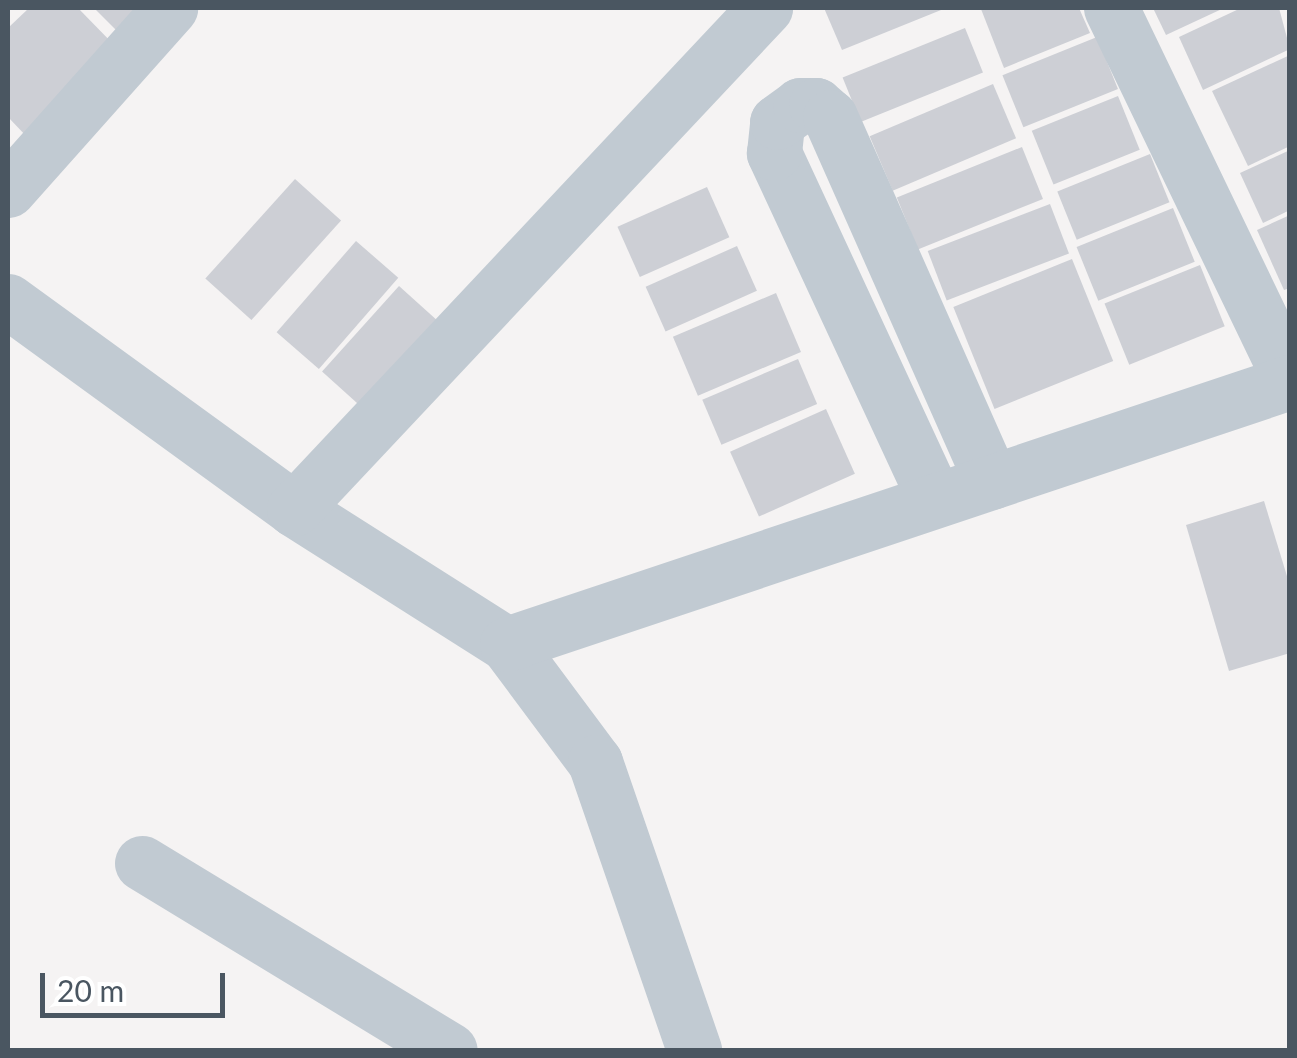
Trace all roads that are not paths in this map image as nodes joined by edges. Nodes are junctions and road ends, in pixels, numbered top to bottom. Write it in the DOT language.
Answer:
graph roads {
  1 [pos="170,8"];
  2 [pos="766,8"];
  3 [pos="1110,8"];
  4 [pos="8,190"];
  5 [pos="8,301"];
  6 [pos="1290,381"];
  7 [pos="954,398"];
  8 [pos="898,423"];
  9 [pos="992,482"];
  10 [pos="935,500"];
  11 [pos="294,508"];
  12 [pos="507,644"];
  13 [pos="142,862"];
  14 [pos="450,1050"];
  15 [pos="694,1050"];
  1 -- 4 [label="street"];
  2 -- 11 [label="street"];
  3 -- 6 [label="street"];
  5 -- 11 [label="street"];
  6 -- 9 [label="street"];
  7 -- 8 [label="street"];
  7 -- 8 [label="street"];
  7 -- 9 [label="street"];
  8 -- 10 [label="street"];
  9 -- 10 [label="street"];
  10 -- 12 [label="street"];
  11 -- 12 [label="street"];
  12 -- 15 [label="street"];
  13 -- 14 [label="street"];
}
